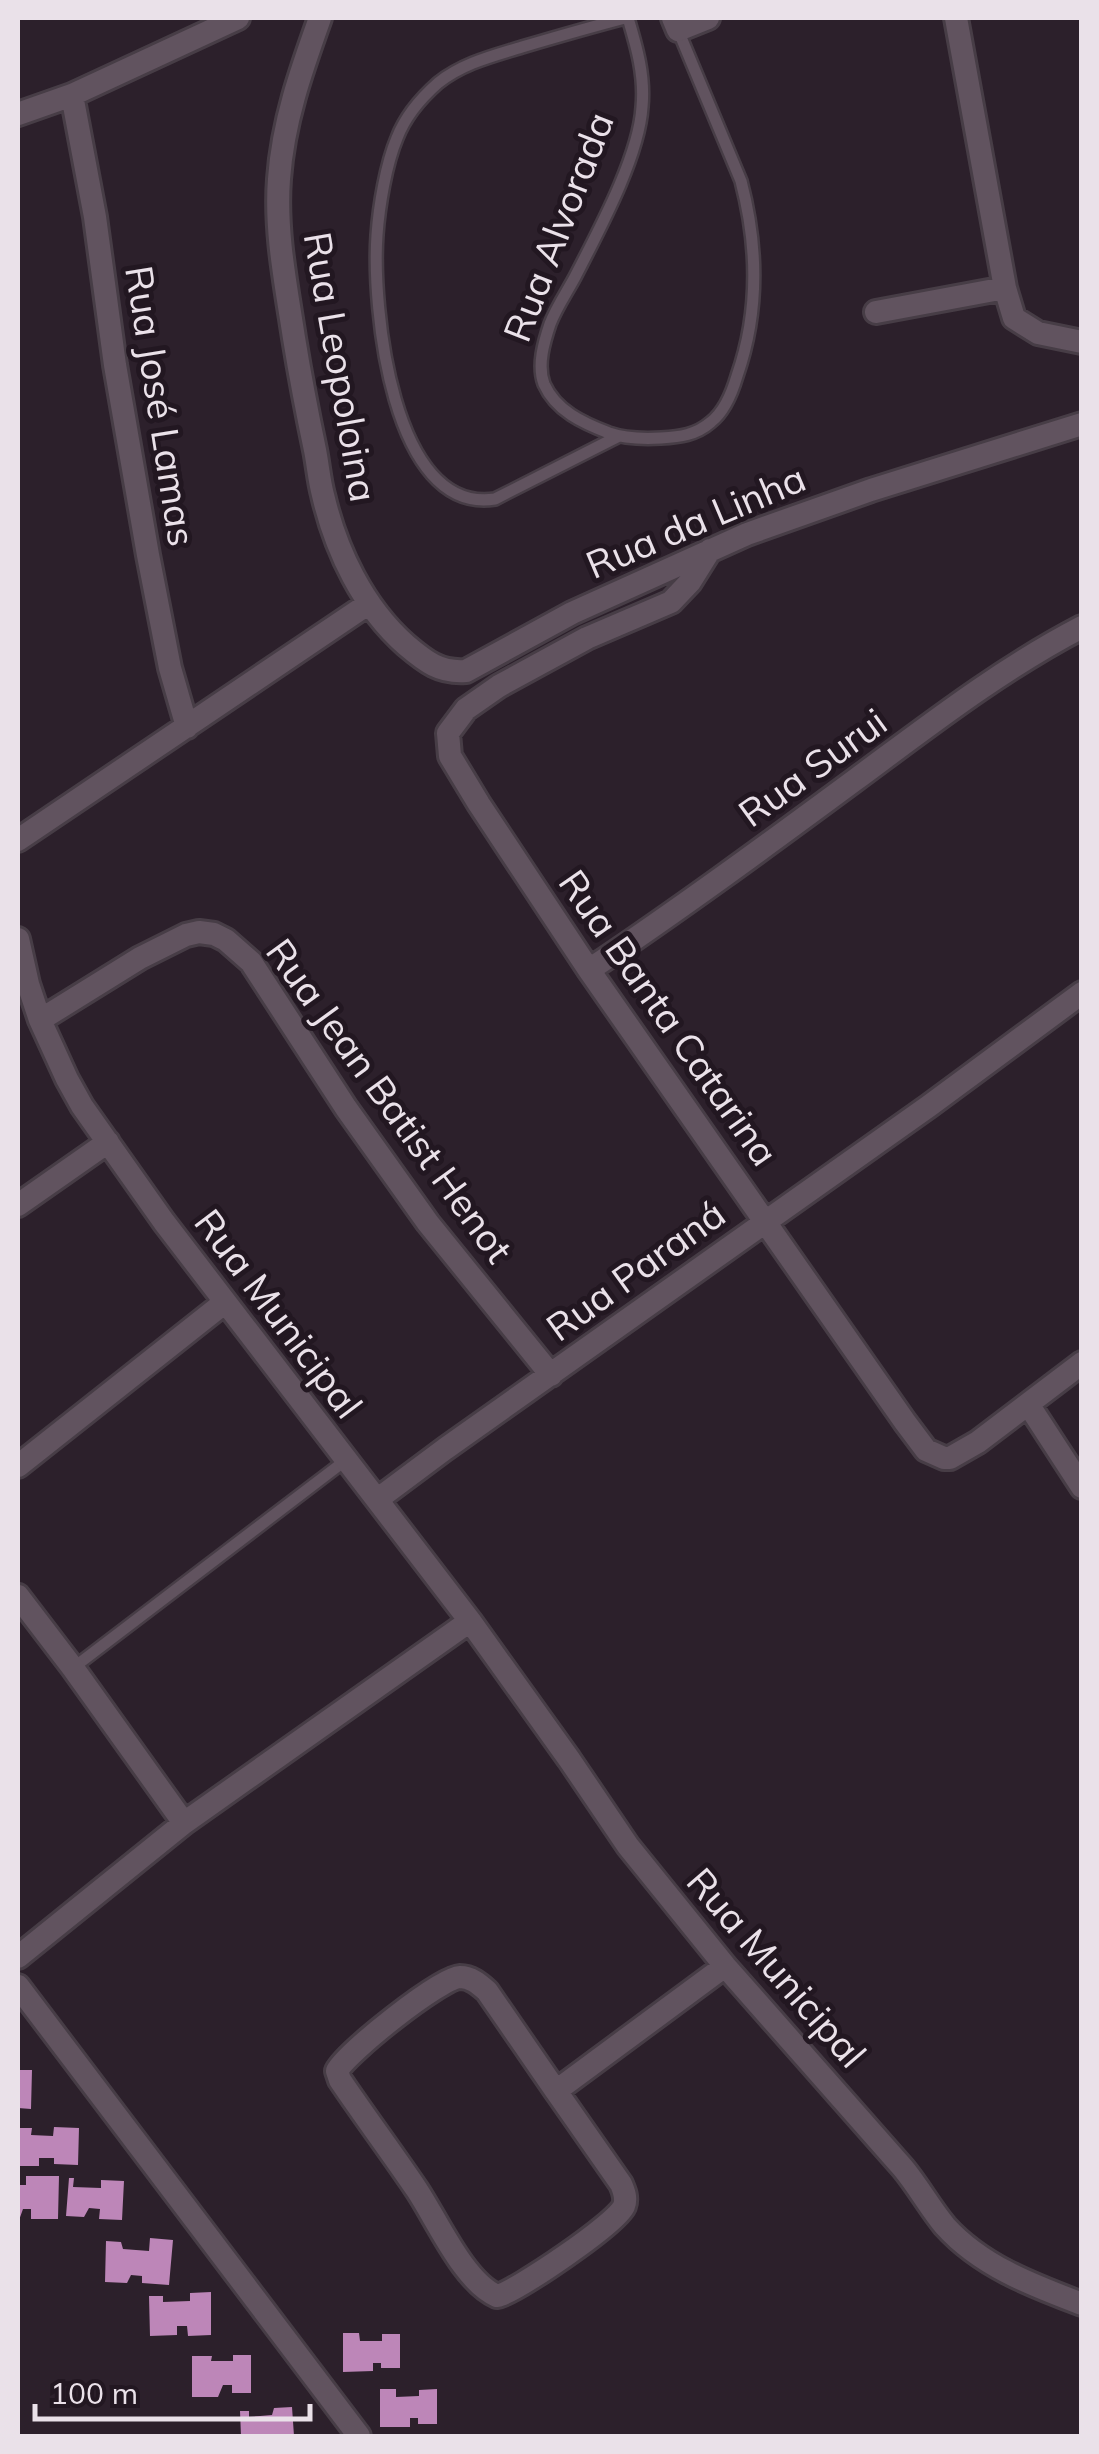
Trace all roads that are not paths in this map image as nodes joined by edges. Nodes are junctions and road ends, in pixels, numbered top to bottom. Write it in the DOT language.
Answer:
graph roads {
  1 [pos="238,18"];
  2 [pos="320,18"];
  3 [pos="627,18"];
  4 [pos="708,18"];
  5 [pos="956,18"];
  6 [pos="676,24"];
  7 [pos="72,96"];
  8 [pos="18,114"];
  9 [pos="1004,288"];
  10 [pos="876,312"];
  11 [pos="1082,342"];
  12 [pos="1082,424"];
  13 [pos="619,436"];
  14 [pos="710,550"];
  15 [pos="368,604"];
  16 [pos="1082,627"];
  17 [pos="188,726"];
  18 [pos="18,840"];
  19 [pos="18,938"];
  20 [pos="590,970"];
  21 [pos="1082,993"];
  22 [pos="40,1020"];
  23 [pos="108,1142"];
  24 [pos="18,1205"];
  25 [pos="765,1222"];
  26 [pos="224,1303"];
  27 [pos="1082,1363"];
  28 [pos="550,1375"];
  29 [pos="1028,1404"];
  30 [pos="346,1460"];
  31 [pos="18,1466"];
  32 [pos="1082,1487"];
  33 [pos="378,1500"];
  34 [pos="18,1596"];
  35 [pos="470,1621"];
  36 [pos="73,1668"];
  37 [pos="184,1823"];
  38 [pos="18,1956"];
  39 [pos="725,1966"];
  40 [pos="18,1986"];
  41 [pos="556,2091"];
  42 [pos="1082,2304"];
  43 [pos="359,2436"];
  1 -- 7 [label="street"];
  2 -- 15 [label="street, Rua Leopoloina"];
  3 -- 13 [label="lane, Rua Alvorada"];
  3 -- 13 [label="lane"];
  4 -- 6 [label="street"];
  5 -- 9 [label="street"];
  6 -- 13 [label="lane, Rua Alvorada"];
  7 -- 8 [label="street"];
  7 -- 17 [label="street, Rua José Lamas"];
  9 -- 10 [label="street"];
  9 -- 11 [label="street"];
  12 -- 14 [label="street, Rua da Linha"];
  14 -- 15 [label="street, Rua da Linha"];
  14 -- 20 [label="street, Rua Banta Catarina"];
  15 -- 17 [label="street"];
  16 -- 20 [label="street, Rua Surui"];
  17 -- 18 [label="street"];
  19 -- 22 [label="street, Rua Municipal"];
  20 -- 25 [label="street, Rua Banta Catarina"];
  21 -- 25 [label="street, Rua Paraná"];
  22 -- 23 [label="street, Rua Municipal"];
  22 -- 28 [label="street, Rua Jean Batist Henot"];
  23 -- 24 [label="street"];
  23 -- 26 [label="street, Rua Municipal"];
  25 -- 28 [label="street, Rua Paraná"];
  25 -- 29 [label="street, Rua Banta Catarina"];
  26 -- 30 [label="street, Rua Municipal"];
  26 -- 31 [label="street"];
  27 -- 29 [label="street, Rua Banta Catarina"];
  28 -- 33 [label="street, Rua Paraná"];
  29 -- 32 [label="street"];
  30 -- 33 [label="street, Rua Municipal"];
  30 -- 36 [label="lane"];
  33 -- 35 [label="street, Rua Municipal"];
  34 -- 36 [label="street"];
  35 -- 37 [label="street"];
  35 -- 39 [label="street, Rua Municipal"];
  36 -- 37 [label="street"];
  37 -- 38 [label="street"];
  39 -- 41 [label="street"];
  39 -- 42 [label="street, Rua Municipal"];
  40 -- 43 [label="street"];
  41 -- 41 [label="street"];
}
